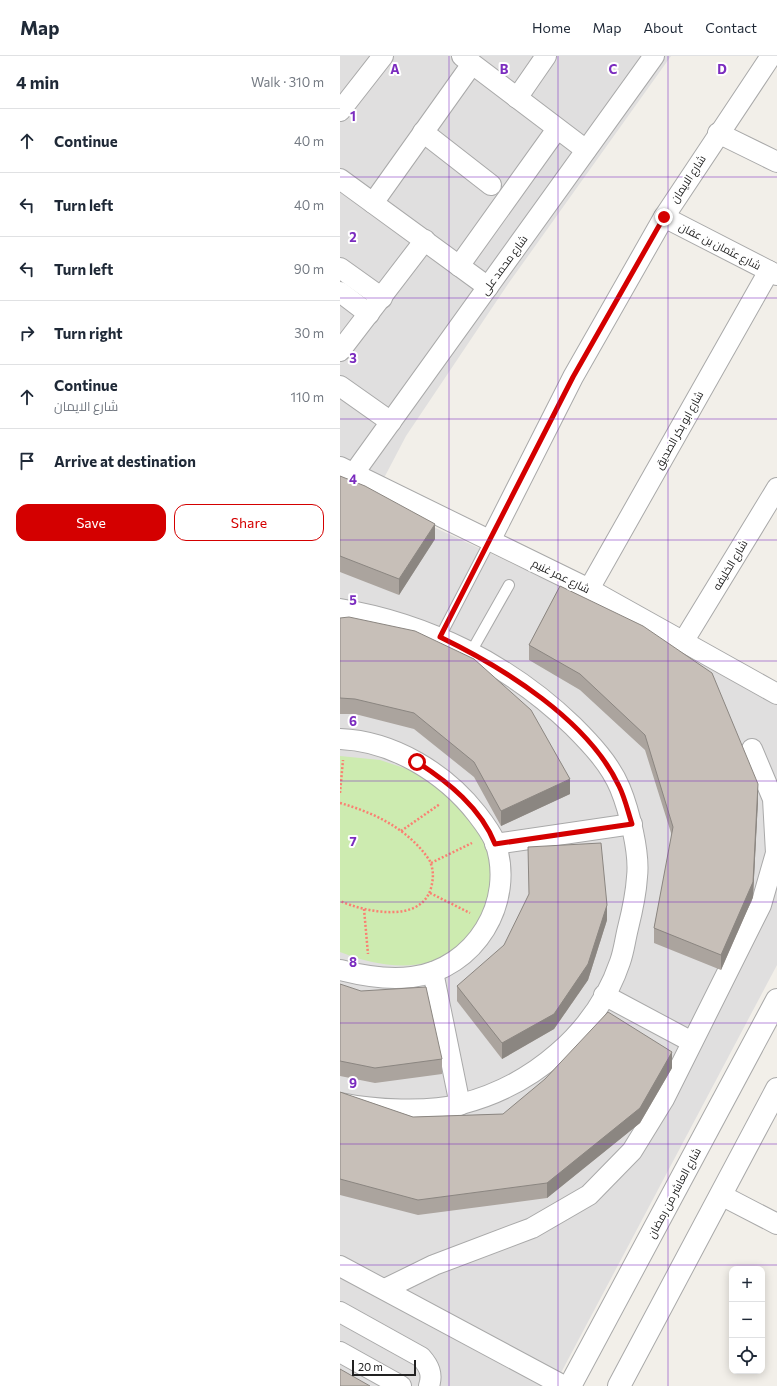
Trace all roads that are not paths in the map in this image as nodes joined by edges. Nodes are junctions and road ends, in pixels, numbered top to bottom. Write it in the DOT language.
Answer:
graph roads {
  1 [pos="383,56"];
  2 [pos="546,56"];
  3 [pos="654,56"];
  4 [pos="771,56"];
  5 [pos="467,60"];
  6 [pos="517,98"];
  7 [pos="340,110"];
  8 [pos="557,128"];
  9 [pos="423,132"];
  10 [pos="718,133"];
  11 [pos="586,150"];
  12 [pos="777,162"];
  13 [pos="340,179"];
  14 [pos="491,185"];
  15 [pos="373,203"];
  16 [pos="664,217"];
  17 [pos="420,237"];
  18 [pos="459,266"];
  19 [pos="340,268"];
  20 [pos="773,272"];
  21 [pos="488,287"];
  22 [pos="340,292"];
  23 [pos="376,294"];
  24 [pos="364,310"];
  25 [pos="340,330"];
  26 [pos="340,351"];
  27 [pos="340,386"];
  28 [pos="391,422"];
  29 [pos="347,470"];
  30 [pos="777,488"];
  31 [pos="490,541"];
  32 [pos="509,585"];
  33 [pos="589,589"];
  34 [pos="340,609"];
  35 [pos="440,637"];
  36 [pos="683,642"];
  37 [pos="471,652"];
  38 [pos="777,694"];
  39 [pos="342,740"];
  40 [pos="752,749"];
  41 [pos="632,824"];
  42 [pos="493,839"];
  43 [pos="340,970"];
  44 [pos="433,972"];
  45 [pos="604,995"];
  46 [pos="777,1000"];
  47 [pos="692,1042"];
  48 [pos="774,1100"];
  49 [pos="340,1103"];
  50 [pos="460,1105"];
  51 [pos="722,1194"];
  52 [pos="777,1224"];
  53 [pos="340,1266"];
  54 [pos="385,1289"];
  55 [pos="340,1312"];
  56 [pos="340,1352"];
  57 [pos="401,1386"];
  58 [pos="429,1386"];
  59 [pos="564,1386"];
  60 [pos="570,1386"];
  61 [pos="620,1386"];
  1 -- 7 [label="street"];
  2 -- 6 [label="street"];
  3 -- 11 [label="street, شارع محمد على"];
  4 -- 10 [label="street, شارع الايمان"];
  5 -- 6 [label="street"];
  5 -- 9 [label="street"];
  6 -- 8 [label="street"];
  8 -- 11 [label="street"];
  8 -- 18 [label="street"];
  9 -- 14 [label="street"];
  9 -- 15 [label="street"];
  10 -- 12 [label="street"];
  10 -- 16 [label="street, شارع الايمان"];
  11 -- 21 [label="street, شارع محمد على"];
  13 -- 15 [label="street"];
  15 -- 17 [label="street"];
  16 -- 20 [label="street, شارع عثمان بن عفان"];
  16 -- 31 [label="street, شارع الايمان"];
  17 -- 18 [label="street"];
  17 -- 23 [label="street"];
  18 -- 21 [label="street"];
  19 -- 23 [label="street"];
  20 -- 33 [label="street, شارع ابو بكر الصديق"];
  21 -- 28 [label="street, شارع محمد على"];
  22 -- 24 [label="street"];
  23 -- 24 [label="street"];
  24 -- 25 [label="street"];
  24 -- 26 [label="street"];
  27 -- 28 [label="street"];
  28 -- 29 [label="street, شارع محمد على"];
  29 -- 31 [label="street, شارع عمر غنيم"];
  30 -- 36 [label="street, شارع الخليفه"];
  31 -- 33 [label="street, شارع عمر غنيم"];
  31 -- 35 [label="lane"];
  32 -- 37 [label="lane"];
  33 -- 36 [label="street, شارع عمر غنيم"];
  34 -- 35 [label="street"];
  35 -- 37 [label="street"];
  36 -- 38 [label="street, شارع عمر غنيم"];
  37 -- 41 [label="street"];
  39 -- 42 [label="street"];
  40 -- 47 [label="street"];
  41 -- 42 [label="street"];
  41 -- 45 [label="street"];
  42 -- 44 [label="street"];
  43 -- 44 [label="street"];
  44 -- 50 [label="street"];
  45 -- 47 [label="street"];
  45 -- 50 [label="street"];
  46 -- 60 [label="street, شارع العاشر من رمضان"];
  47 -- 54 [label="street"];
  48 -- 51 [label="street"];
  49 -- 50 [label="street"];
  51 -- 52 [label="street"];
  51 -- 61 [label="street"];
  53 -- 54 [label="street"];
  54 -- 59 [label="street"];
  55 -- 58 [label="street"];
  56 -- 57 [label="street"];
}
